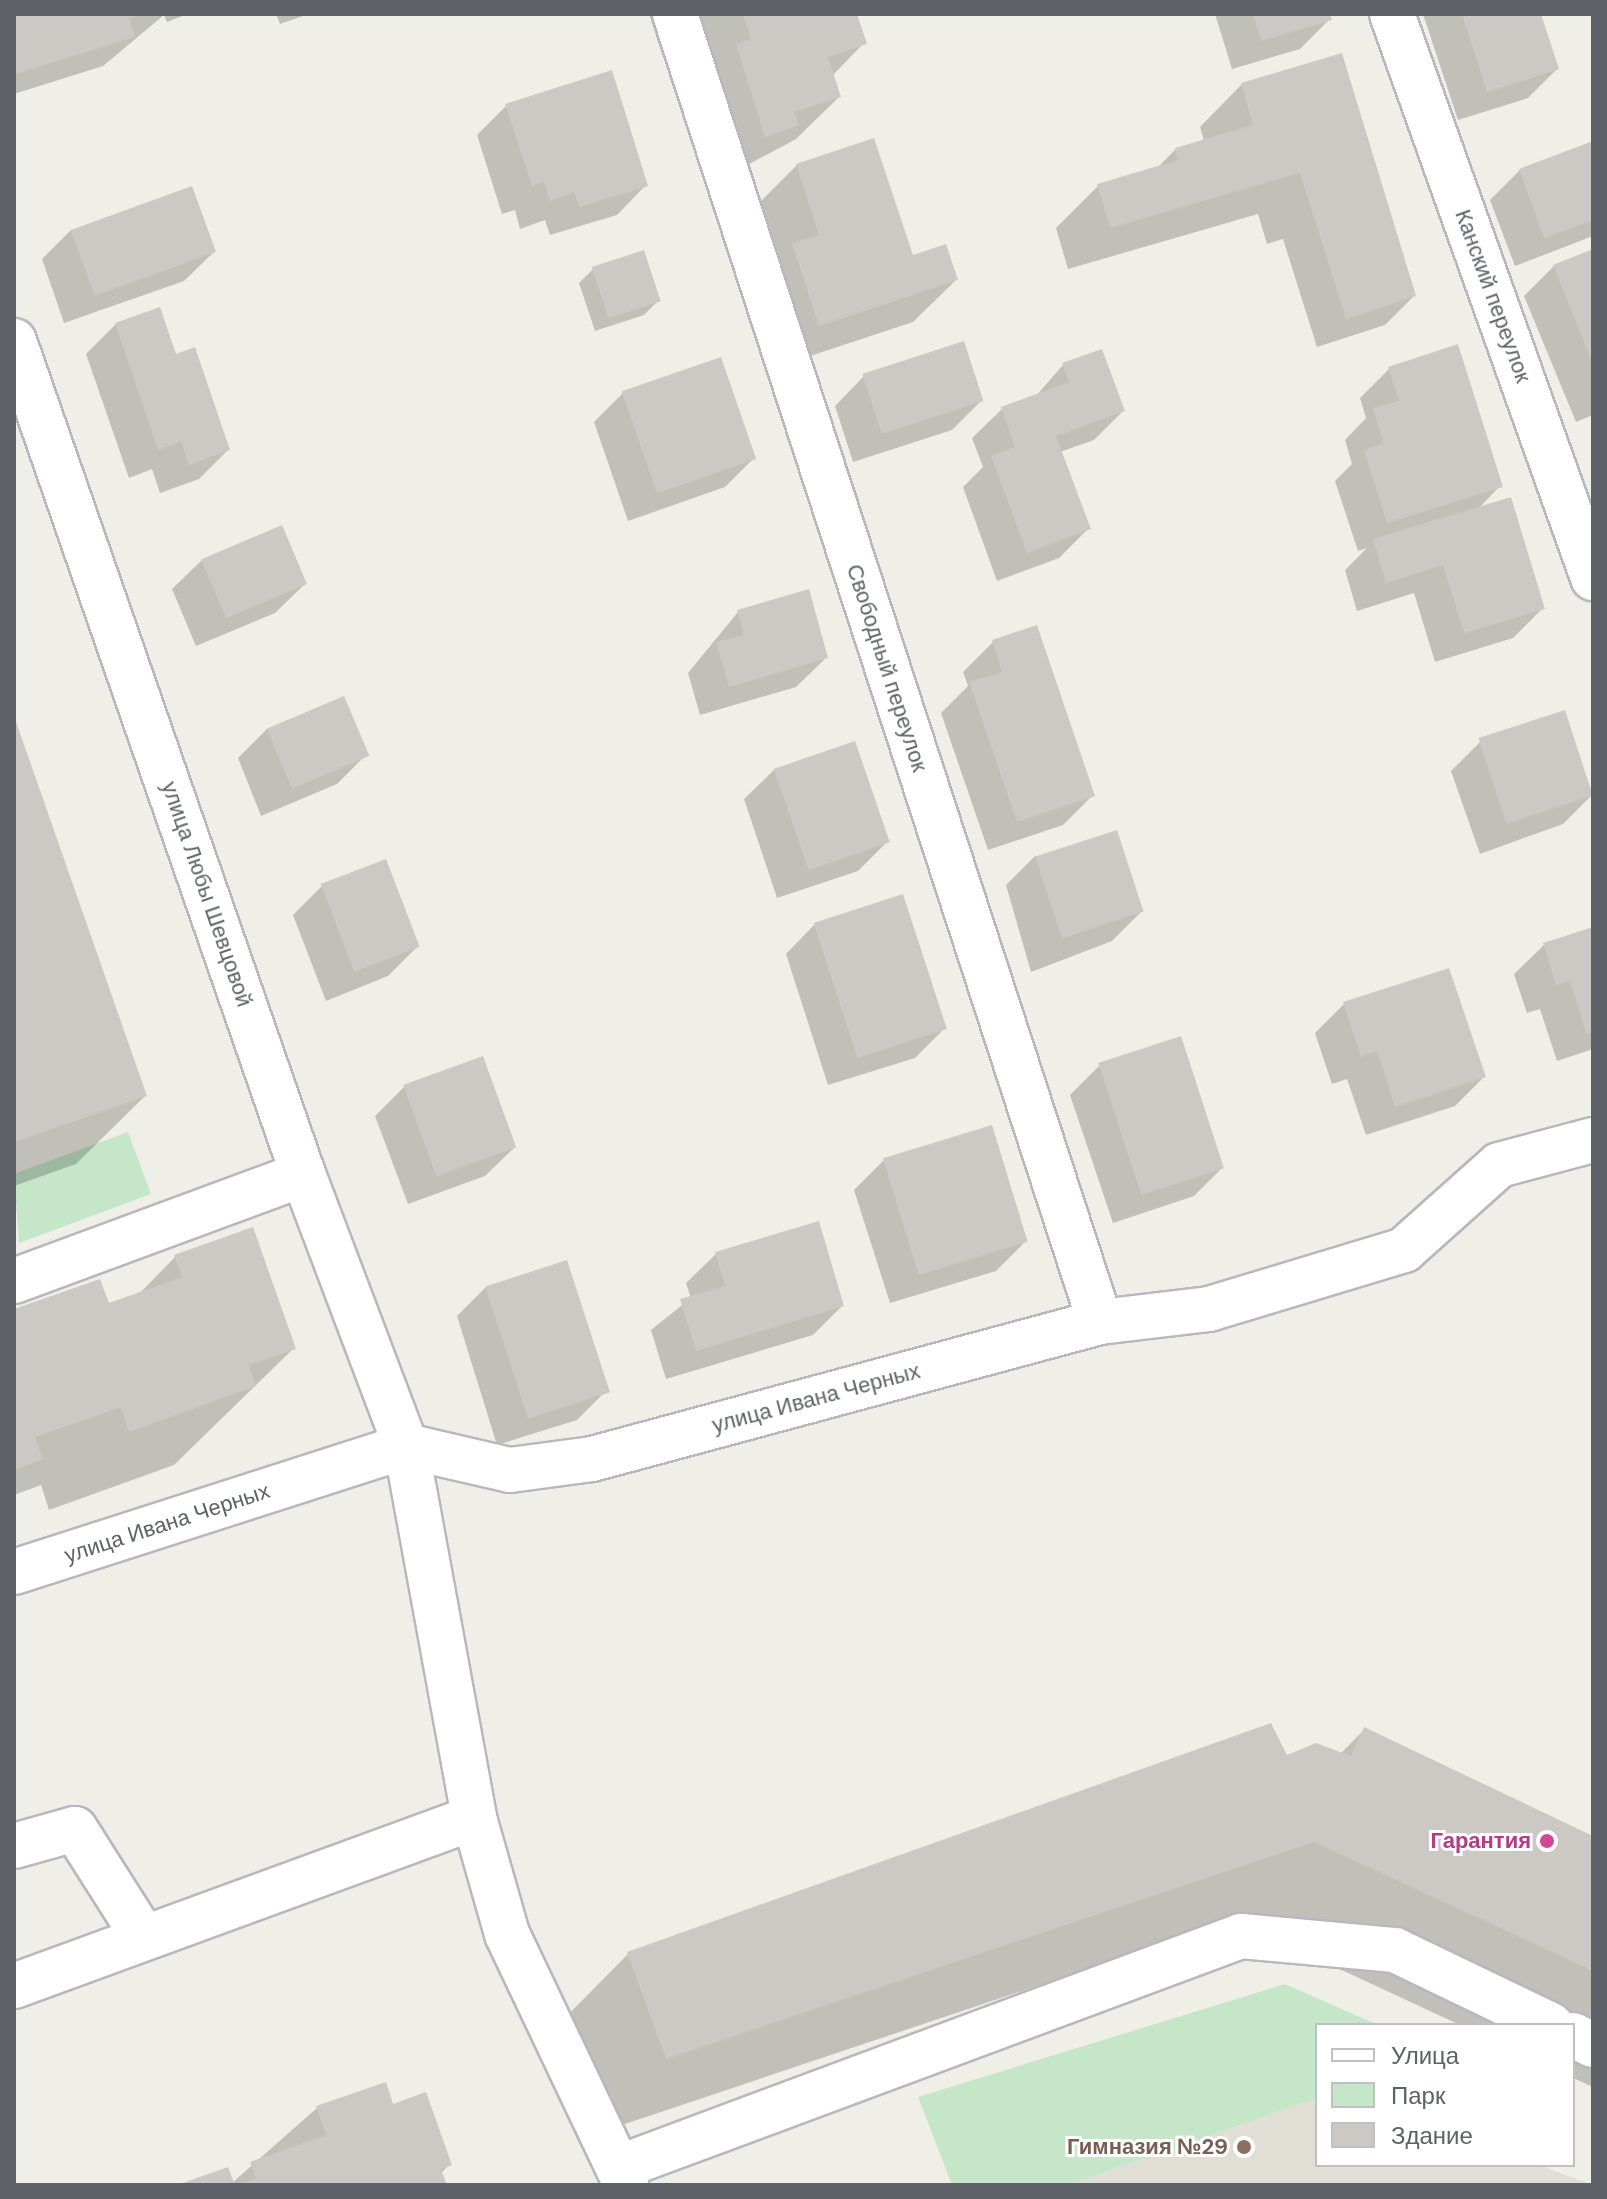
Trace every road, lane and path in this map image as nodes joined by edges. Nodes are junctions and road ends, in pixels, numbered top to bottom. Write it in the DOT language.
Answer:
graph roads {
  1 [pos="675,14"];
  2 [pos="1392,14"];
  3 [pos="14,341"];
  4 [pos="1593,578"];
  5 [pos="1593,1140"];
  6 [pos="303,1174"];
  7 [pos="14,1281"];
  8 [pos="1100,1322"];
  9 [pos="406,1446"];
  10 [pos="14,1572"];
  11 [pos="474,1818"];
  12 [pos="14,1846"];
  13 [pos="143,1936"];
  14 [pos="14,1986"];
  15 [pos="1547,2023"];
  16 [pos="1575,2036"];
  17 [pos="1593,2045"];
  18 [pos="623,2176"];
  1 -- 8 [label="street, Свободный переулок"];
  2 -- 4 [label="street, Канский переулок"];
  3 -- 6 [label="street, улица Любы Шевцовой"];
  5 -- 8 [label="street, улица Ивана Черных"];
  6 -- 7 [label="street"];
  6 -- 9 [label="street, улица Любы Шевцовой"];
  8 -- 9 [label="street, улица Ивана Черных"];
  9 -- 10 [label="street, улица Ивана Черных"];
  9 -- 11 [label="street, улица Любы Шевцовой"];
  11 -- 13 [label="street"];
  11 -- 18 [label="street, улица Любы Шевцовой"];
  12 -- 13 [label="street"];
  13 -- 14 [label="street"];
  15 -- 18 [label="street"];
  16 -- 17 [label="street"];
}
